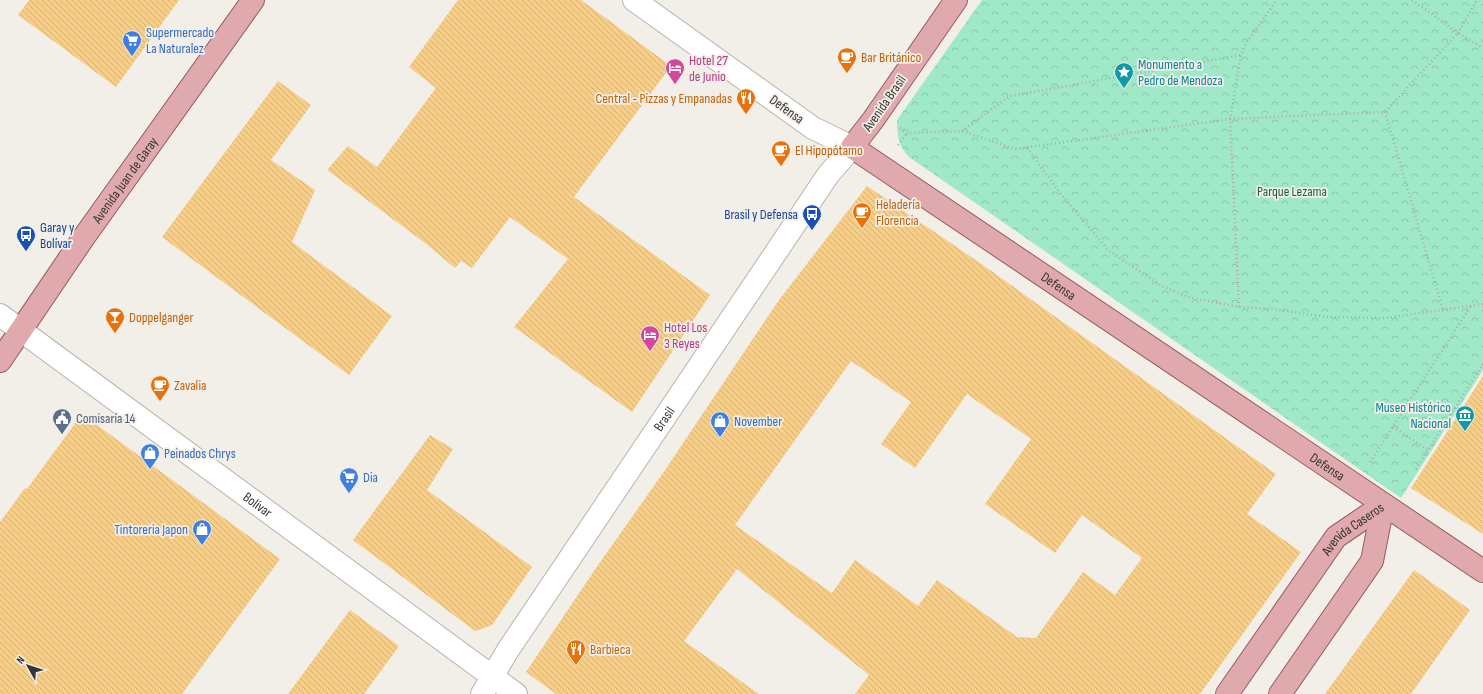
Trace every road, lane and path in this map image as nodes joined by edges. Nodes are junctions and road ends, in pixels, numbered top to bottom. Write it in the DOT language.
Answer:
graph roads {
  1 [pos="253,0"];
  2 [pos="634,0"];
  3 [pos="956,0"];
  4 [pos="1277,0"];
  5 [pos="1412,0"];
  6 [pos="1478,0"];
  7 [pos="1458,33"];
  8 [pos="1483,48"];
  9 [pos="1241,55"];
  10 [pos="1385,112"];
  11 [pos="1230,119"];
  12 [pos="873,120"];
  13 [pos="962,131"];
  14 [pos="852,147"];
  15 [pos="1027,148"];
  16 [pos="1483,304"];
  17 [pos="1471,306"];
  18 [pos="1239,307"];
  19 [pos="1443,310"];
  20 [pos="0,315"];
  21 [pos="20,330"];
  22 [pos="0,361"];
  23 [pos="1483,364"];
  24 [pos="1393,427"];
  25 [pos="1428,450"];
  26 [pos="1416,469"];
  27 [pos="1355,486"];
  28 [pos="1383,505"];
  29 [pos="1483,572"];
  30 [pos="487,685"];
  31 [pos="516,694"];
  32 [pos="1226,694"];
  33 [pos="1280,694"];
  1 -- 21 [label="main road, Avenida Juan de Garay"];
  2 -- 14 [label="street, Defensa"];
  3 -- 12 [label="main road, Avenida Brasil"];
  4 -- 9 [label="path"];
  5 -- 7 [label="path"];
  6 -- 7 [label="path"];
  7 -- 8 [label="path"];
  7 -- 10 [label="path"];
  9 -- 11 [label="path"];
  9 -- 13 [label="path"];
  10 -- 11 [label="path"];
  10 -- 19 [label="path"];
  11 -- 15 [label="path"];
  11 -- 18 [label="path"];
  12 -- 13 [label="path"];
  12 -- 14 [label="main road, Avenida Brasil"];
  13 -- 15 [label="path"];
  14 -- 27 [label="main road, Defensa"];
  14 -- 30 [label="street, Brasil"];
  15 -- 18 [label="path"];
  16 -- 17 [label="path"];
  17 -- 19 [label="path"];
  17 -- 24 [label="path"];
  18 -- 19 [label="path"];
  20 -- 21 [label="street, Bolívar"];
  21 -- 22 [label="main road, Avenida Juan de Garay"];
  21 -- 30 [label="street, Bolívar"];
  23 -- 25 [label="path"];
  24 -- 25 [label="path"];
  24 -- 27 [label="path"];
  25 -- 26 [label="path"];
  27 -- 28 [label="main road, Defensa"];
  28 -- 29 [label="main road, Defensa"];
  28 -- 32 [label="main road, Avenida Caseros"];
  28 -- 33 [label="main road, Avenida Caseros"];
  30 -- 31 [label="street, Bolívar"];
}
